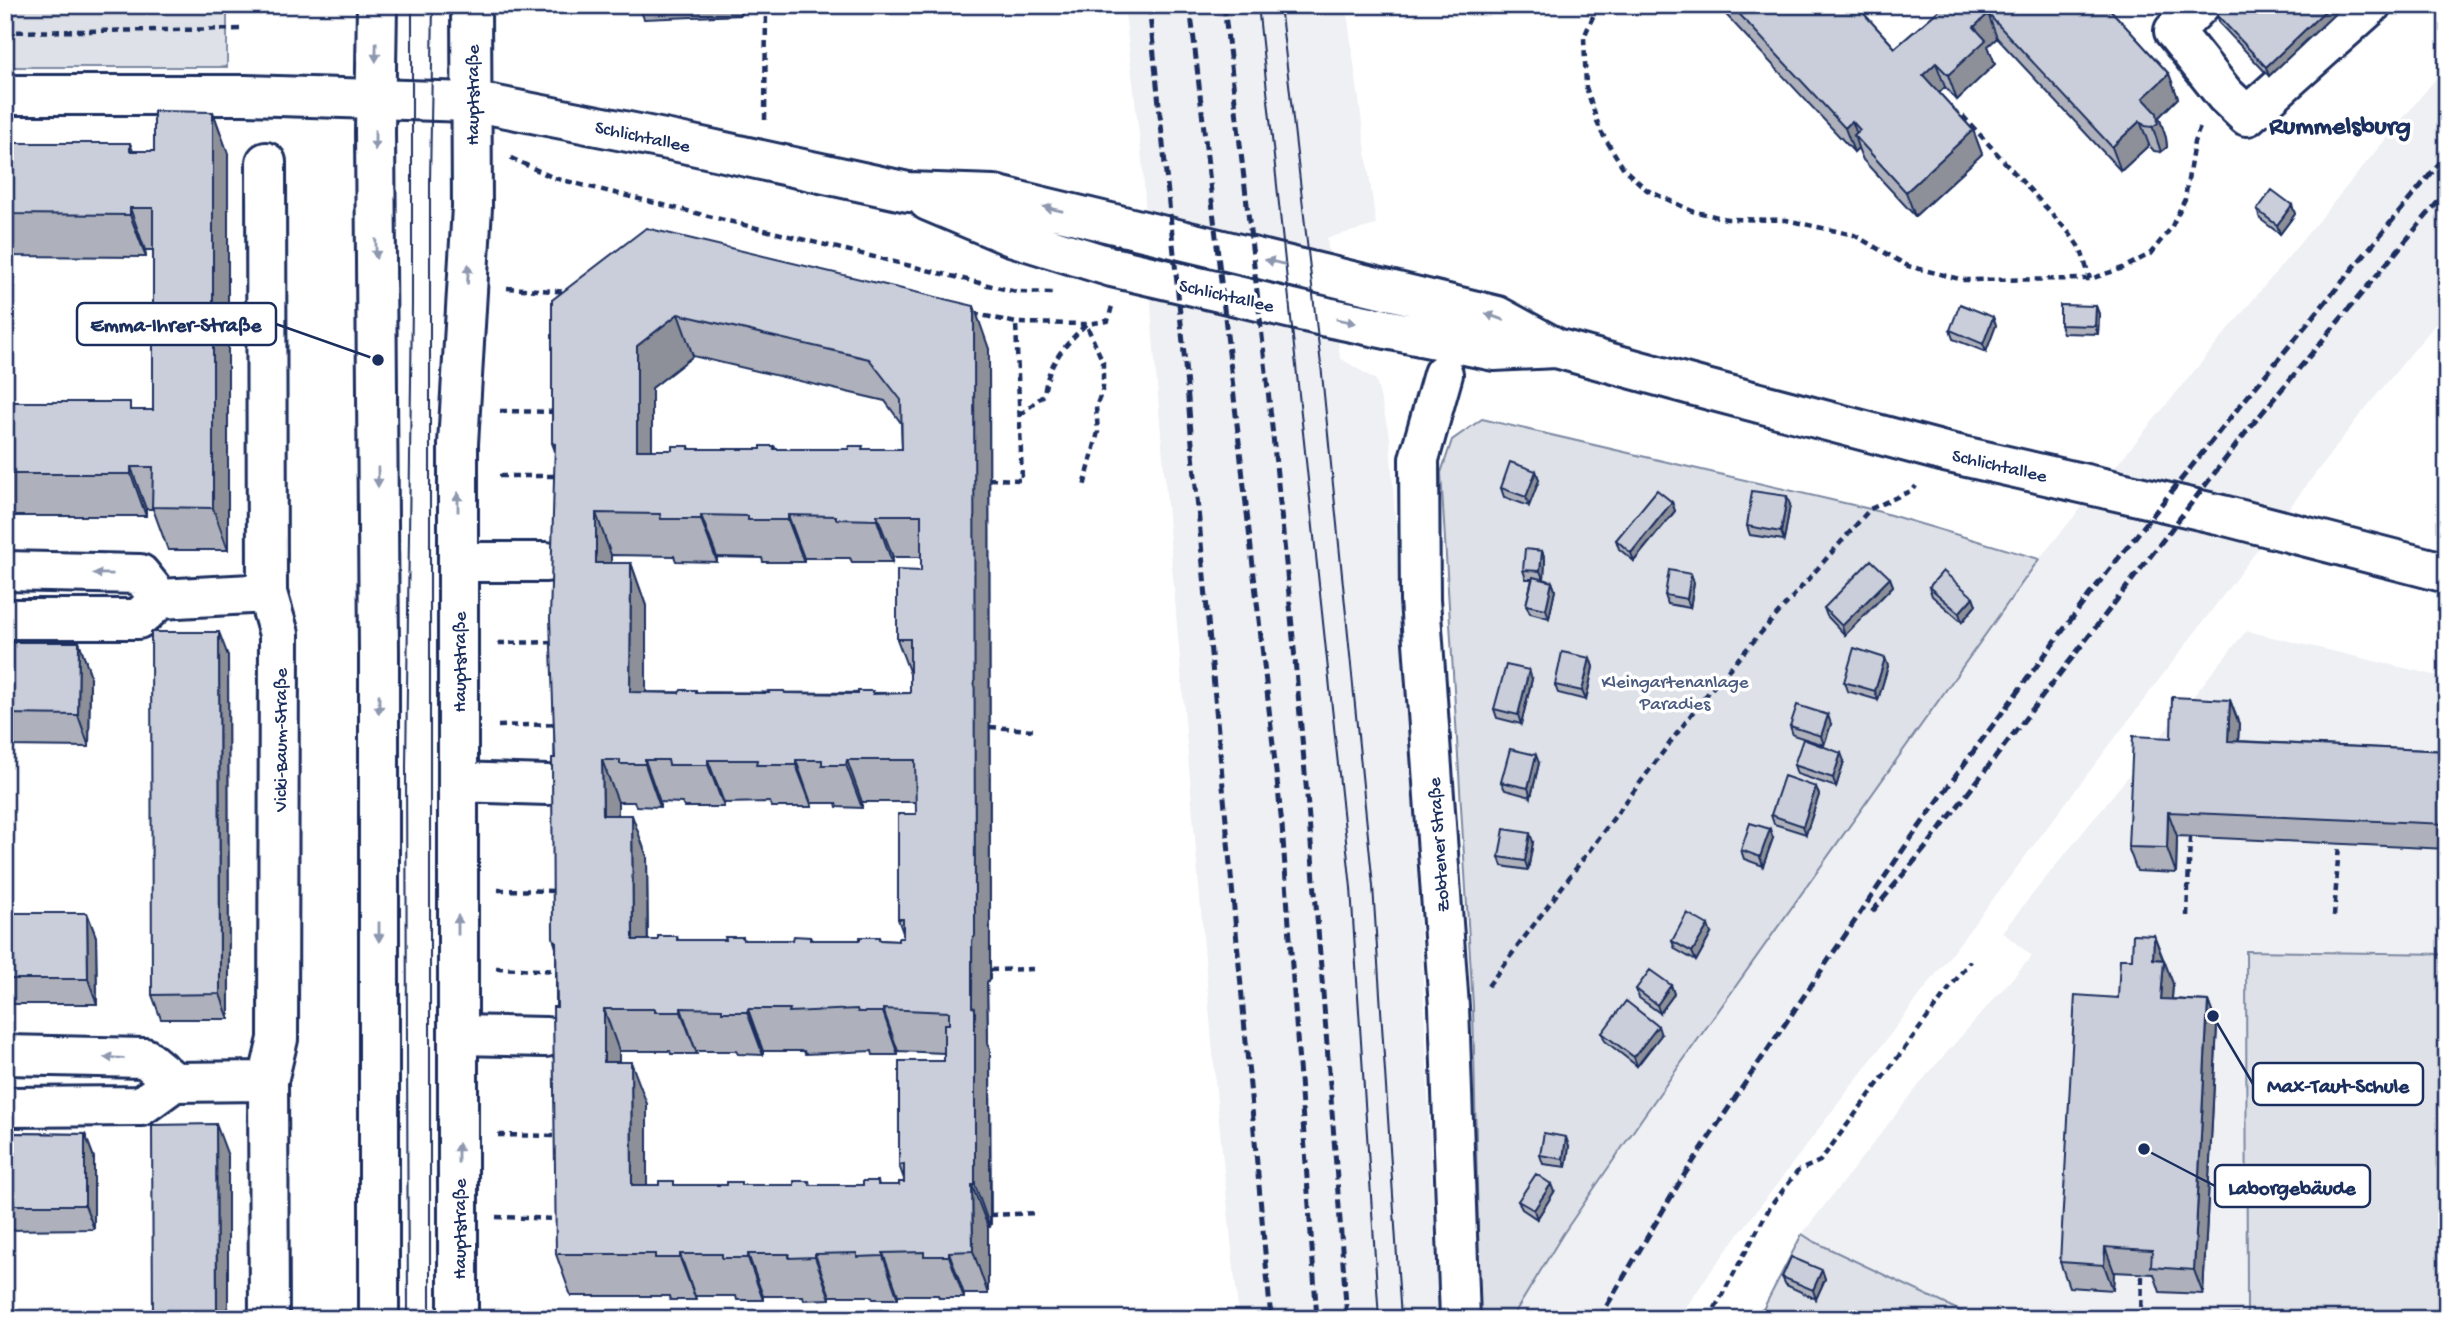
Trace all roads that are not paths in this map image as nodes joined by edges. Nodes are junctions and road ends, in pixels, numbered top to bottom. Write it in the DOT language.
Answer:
graph roads {
  1 [pos="377,5"];
  2 [pos="471,5"];
  3 [pos="2200,5"];
  4 [pos="2371,5"];
  5 [pos="5,95"];
  6 [pos="375,99"];
  7 [pos="470,102"];
  8 [pos="266,162"];
  9 [pos="1443,374"];
  10 [pos="458,562"];
  11 [pos="546,562"];
  12 [pos="5,571"];
  13 [pos="2447,573"];
  14 [pos="267,593"];
  15 [pos="160,598"];
  16 [pos="5,619"];
  17 [pos="458,782"];
  18 [pos="548,785"];
  19 [pos="458,1035"];
  20 [pos="546,1037"];
  21 [pos="5,1055"];
  22 [pos="268,1081"];
  23 [pos="174,1082"];
  24 [pos="5,1107"];
  25 [pos="269,1319"];
  26 [pos="379,1319"];
  27 [pos="458,1319"];
  28 [pos="1460,1319"];
  1 -- 6 [label="street, one-way"];
  2 -- 7 [label="street, Hauptstraße"];
  3 -- 4 [label="street"];
  5 -- 6 [label="street, Schlichtallee"];
  6 -- 7 [label="street, Schlichtallee"];
  6 -- 26 [label="street, one-way"];
  10 -- 7 [label="street, Hauptstraße, one-way"];
  7 -- 13 [label="street, Schlichtallee"];
  8 -- 14 [label="street, Vicki-Baum-Straße"];
  9 -- 28 [label="street, Zobtener Straße"];
  10 -- 11 [label="street"];
  10 -- 17 [label="street, Hauptstraße"];
  15 -- 12 [label="street, one-way"];
  14 -- 15 [label="street"];
  14 -- 22 [label="street, Vicki-Baum-Straße"];
  15 -- 16 [label="street"];
  17 -- 18 [label="street"];
  19 -- 17 [label="street, Hauptstraße, one-way"];
  19 -- 20 [label="street"];
  27 -- 19 [label="street, Hauptstraße, one-way"];
  23 -- 21 [label="street, one-way"];
  22 -- 23 [label="street"];
  22 -- 25 [label="street, Vicki-Baum-Straße"];
  23 -- 24 [label="street"];
}
